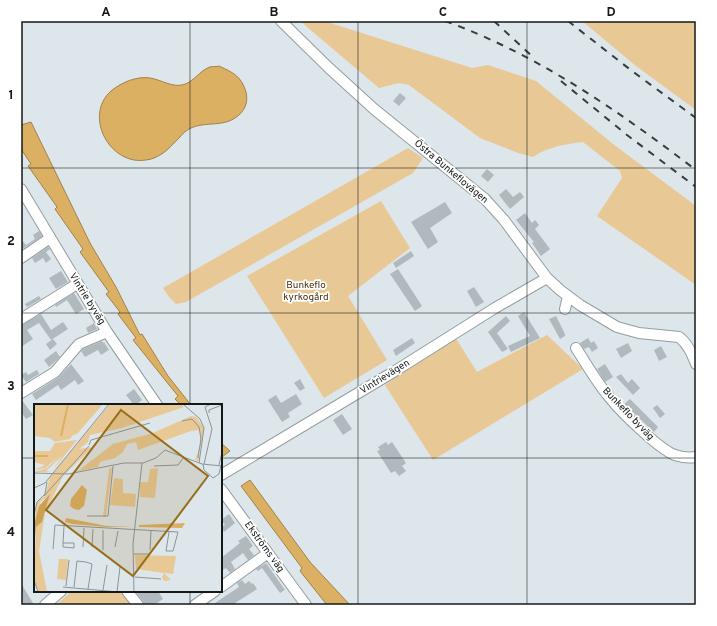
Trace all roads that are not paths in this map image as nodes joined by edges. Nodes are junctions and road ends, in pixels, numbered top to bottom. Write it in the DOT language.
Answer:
graph roads {
  1 [pos="281,21"];
  2 [pos="21,189"];
  3 [pos="50,238"];
  4 [pos="21,258"];
  5 [pos="547,278"];
  6 [pos="77,284"];
  7 [pos="568,296"];
  8 [pos="565,309"];
  9 [pos="21,319"];
  10 [pos="107,332"];
  11 [pos="576,348"];
  12 [pos="696,364"];
  13 [pos="21,394"];
  14 [pos="155,404"];
  15 [pos="696,457"];
  16 [pos="222,474"];
  17 [pos="222,490"];
  18 [pos="268,553"];
  19 [pos="222,586"];
  20 [pos="60,592"];
  21 [pos="128,592"];
  22 [pos="214,592"];
  23 [pos="45,605"];
  24 [pos="138,605"];
  25 [pos="195,605"];
  26 [pos="306,605"];
  1 -- 5 [label="street, Östra Bunkeflovägen"];
  2 -- 3 [label="street, Vintrie byväg"];
  3 -- 4 [label="street"];
  3 -- 6 [label="street, Vintrie byväg"];
  5 -- 7 [label="street, Östra Bunkeflovägen"];
  5 -- 16 [label="street, Vintrievägen"];
  6 -- 9 [label="street"];
  6 -- 10 [label="street, Vintrie byväg"];
  7 -- 8 [label="street"];
  7 -- 12 [label="street, Östra Bunkeflovägen"];
  10 -- 13 [label="street"];
  10 -- 14 [label="street, Vintrie byväg"];
  11 -- 15 [label="street, Bunkeflo byväg"];
  17 -- 18 [label="street, Ekströms väg"];
  18 -- 19 [label="street"];
  18 -- 26 [label="street, Ekströms väg"];
  20 -- 23 [label="street"];
  21 -- 24 [label="street"];
  22 -- 25 [label="street"];
}
